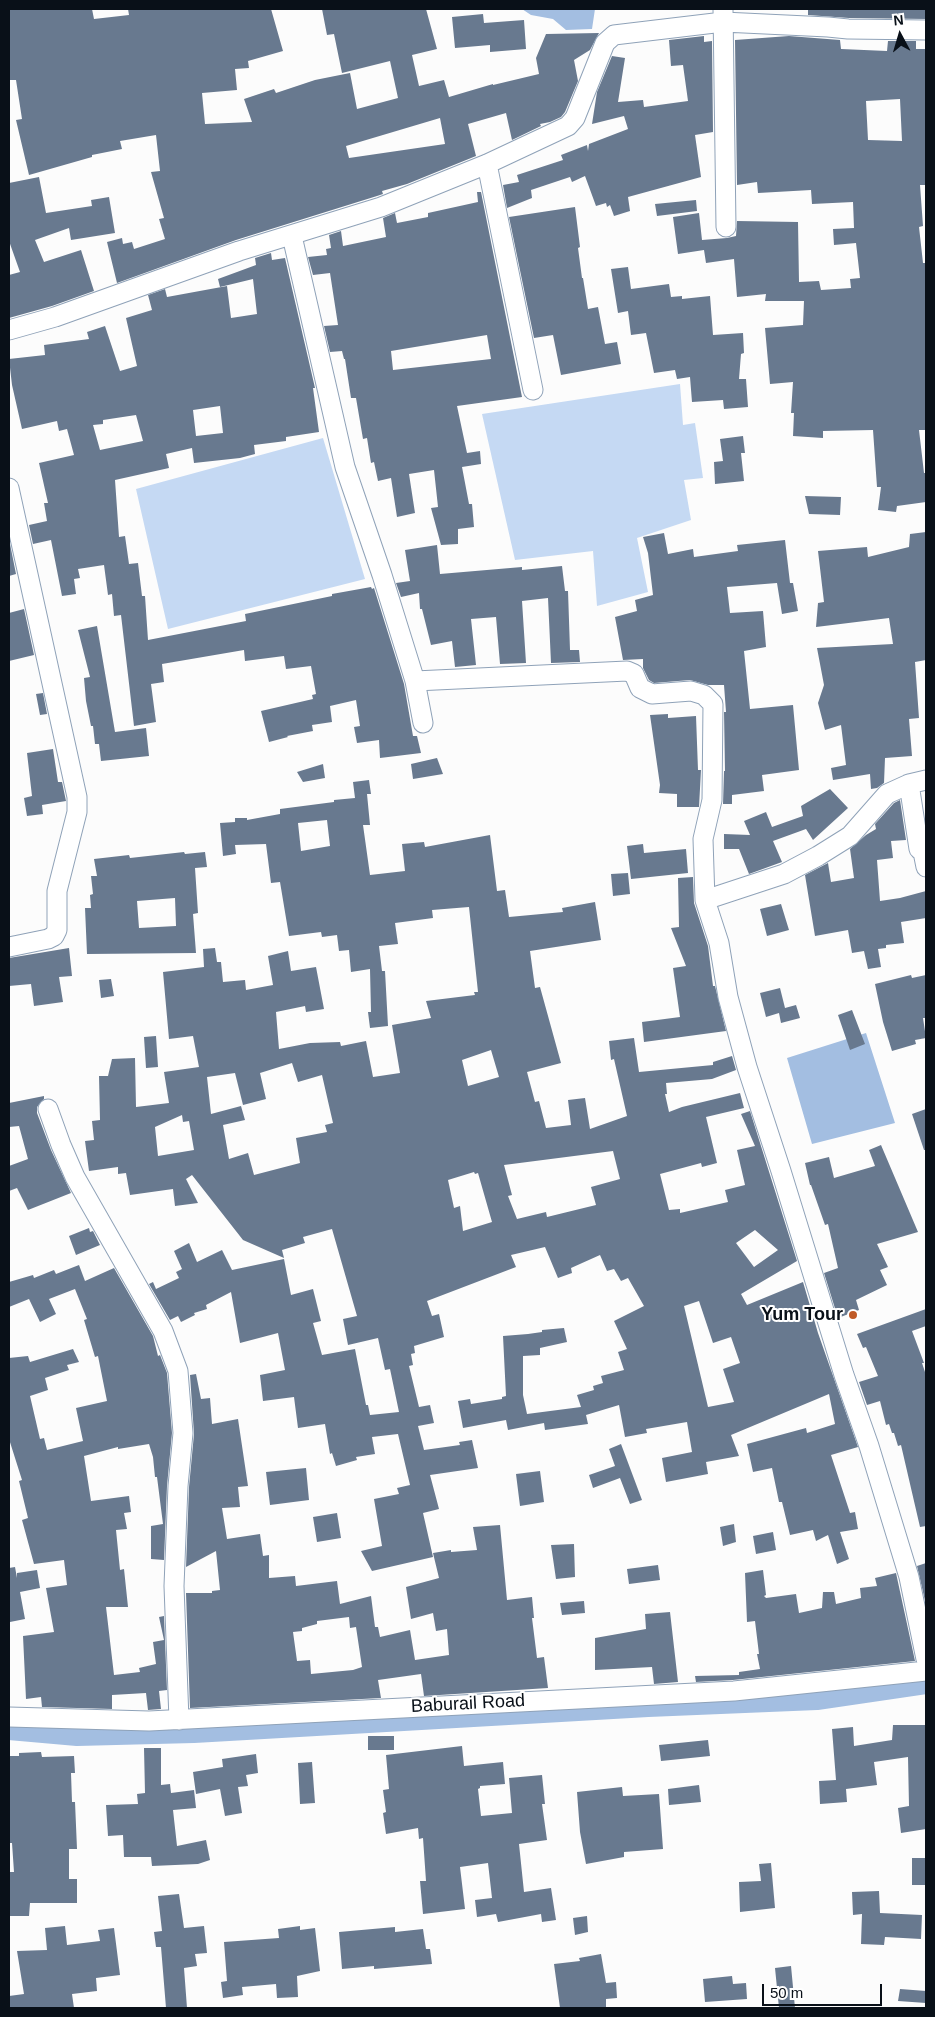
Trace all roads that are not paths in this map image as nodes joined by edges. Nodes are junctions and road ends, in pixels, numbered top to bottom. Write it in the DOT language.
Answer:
graph roads {
  1 [pos="723,15"];
  2 [pos="926,30"];
  3 [pos="486,164"];
  4 [pos="726,227"];
  5 [pos="292,236"];
  6 [pos="9,330"];
  7 [pos="532,390"];
  8 [pos="9,488"];
  9 [pos="415,681"];
  10 [pos="423,723"];
  11 [pos="917,782"];
  12 [pos="926,867"];
  13 [pos="705,900"];
  14 [pos="9,947"];
  15 [pos="48,1109"];
  16 [pos="926,1660"];
  17 [pos="926,1671"];
  18 [pos="9,1717"];
  19 [pos="179,1720"];
  1 -- 2 [label="street"];
  1 -- 3 [label="street"];
  1 -- 4 [label="street"];
  3 -- 5 [label="street"];
  3 -- 7 [label="street"];
  5 -- 6 [label="street"];
  5 -- 9 [label="street"];
  8 -- 14 [label="street"];
  9 -- 10 [label="street"];
  9 -- 13 [label="street"];
  11 -- 12 [label="street"];
  11 -- 13 [label="street"];
  13 -- 16 [label="street"];
  15 -- 19 [label="street"];
  17 -- 19 [label="street, Baburail Road"];
  18 -- 19 [label="street, Baburail Road"];
}
